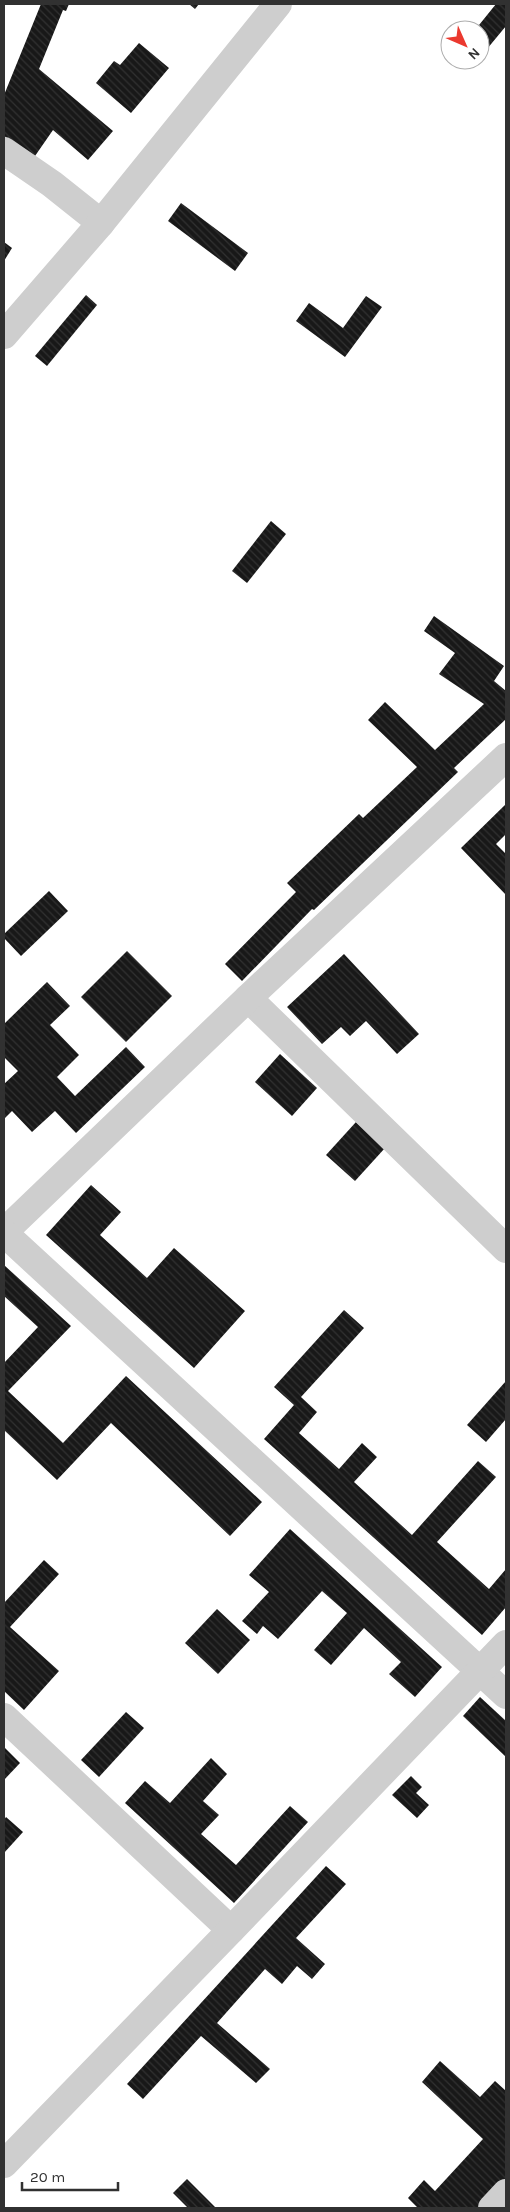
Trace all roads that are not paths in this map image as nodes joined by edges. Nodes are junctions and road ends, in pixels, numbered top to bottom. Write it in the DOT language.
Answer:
graph roads {
  1 [pos="278,4"];
  2 [pos="4,151"];
  3 [pos="101,223"];
  4 [pos="4,335"];
  5 [pos="506,757"];
  6 [pos="248,998"];
  7 [pos="4,1232"];
  8 [pos="506,1249"];
  9 [pos="506,1644"];
  10 [pos="480,1672"];
  11 [pos="506,1695"];
  12 [pos="4,1717"];
  13 [pos="231,1930"];
  14 [pos="4,2164"];
  15 [pos="506,2193"];
  16 [pos="492,2208"];
  1 -- 3 [label="street"];
  2 -- 3 [label="street"];
  3 -- 4 [label="street"];
  5 -- 6 [label="street"];
  6 -- 7 [label="street"];
  6 -- 8 [label="street"];
  7 -- 10 [label="street"];
  9 -- 10 [label="street"];
  10 -- 11 [label="street"];
  10 -- 13 [label="street"];
  12 -- 13 [label="street"];
  13 -- 14 [label="street"];
  15 -- 16 [label="street"];
}
